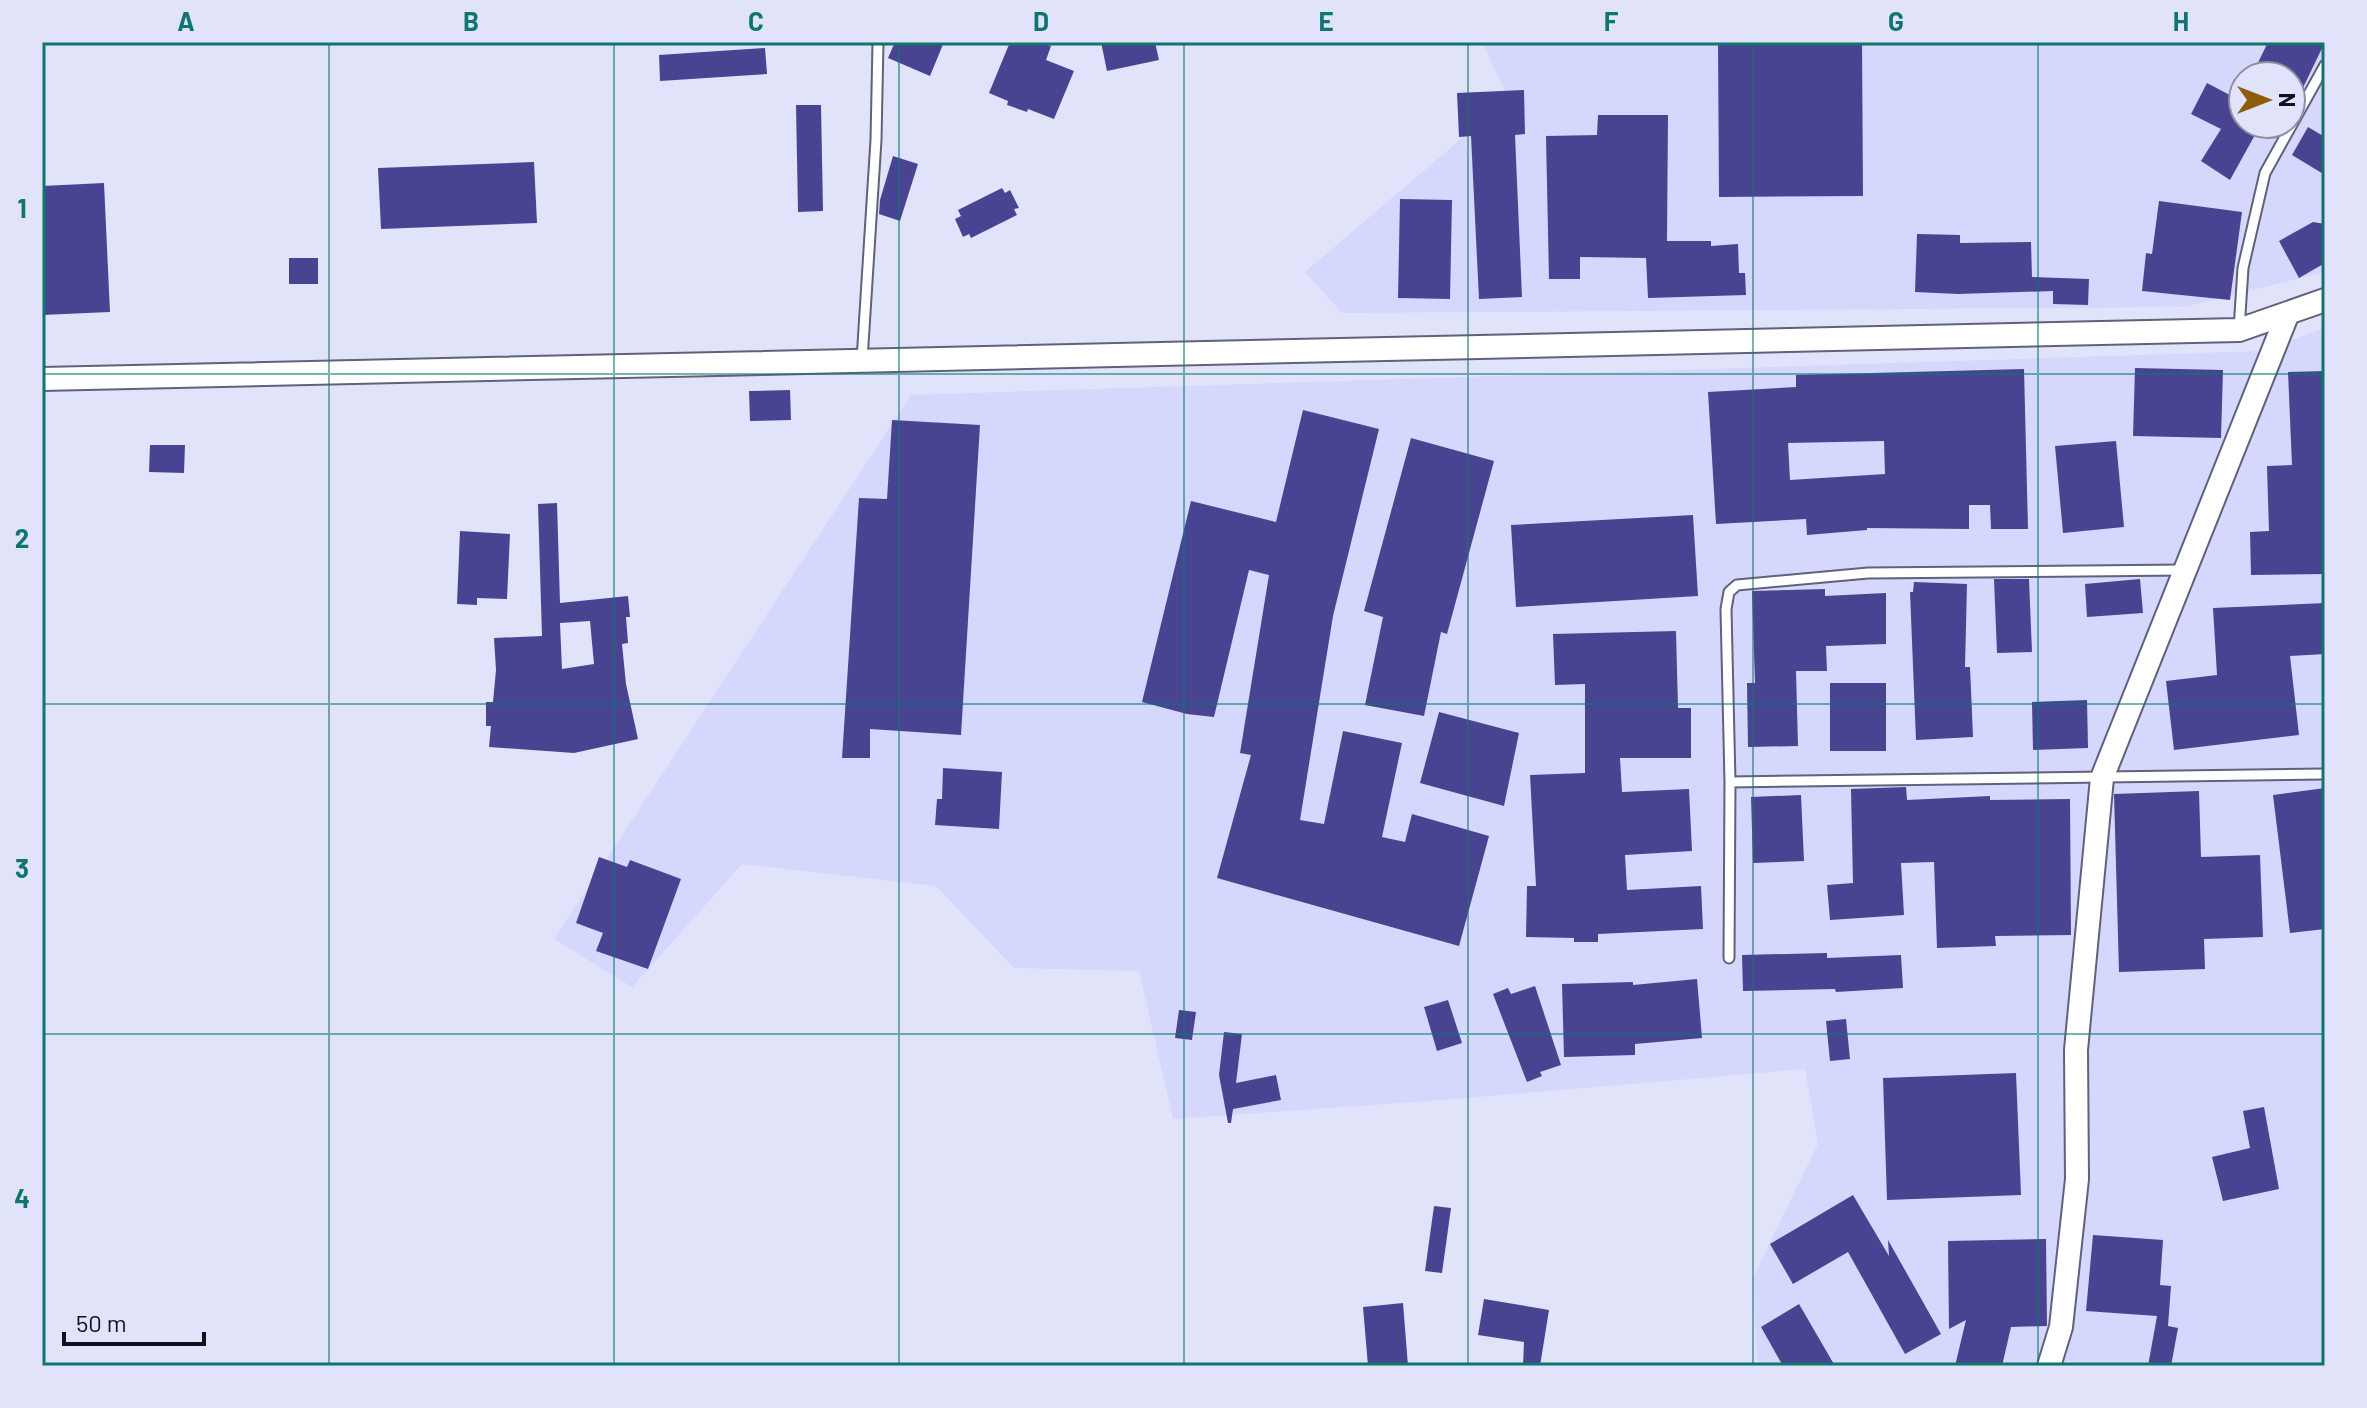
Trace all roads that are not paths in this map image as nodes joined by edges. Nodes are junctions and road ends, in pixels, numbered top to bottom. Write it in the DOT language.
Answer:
graph roads {
  1 [pos="878,42"];
  2 [pos="2325,65"];
  3 [pos="2325,300"];
  4 [pos="2288,313"];
  5 [pos="2239,330"];
  6 [pos="862,360"];
  7 [pos="42,379"];
  8 [pos="2187,570"];
  9 [pos="2325,774"];
  10 [pos="2102,778"];
  11 [pos="1730,782"];
  12 [pos="1729,958"];
  13 [pos="2049,1366"];
  1 -- 6 [label="lane"];
  2 -- 5 [label="lane"];
  3 -- 4 [label="street"];
  4 -- 5 [label="street"];
  4 -- 8 [label="street"];
  5 -- 6 [label="street"];
  6 -- 7 [label="street"];
  8 -- 10 [label="street"];
  8 -- 11 [label="lane"];
  9 -- 10 [label="lane"];
  10 -- 11 [label="lane"];
  10 -- 13 [label="street"];
  11 -- 12 [label="lane"];
}
